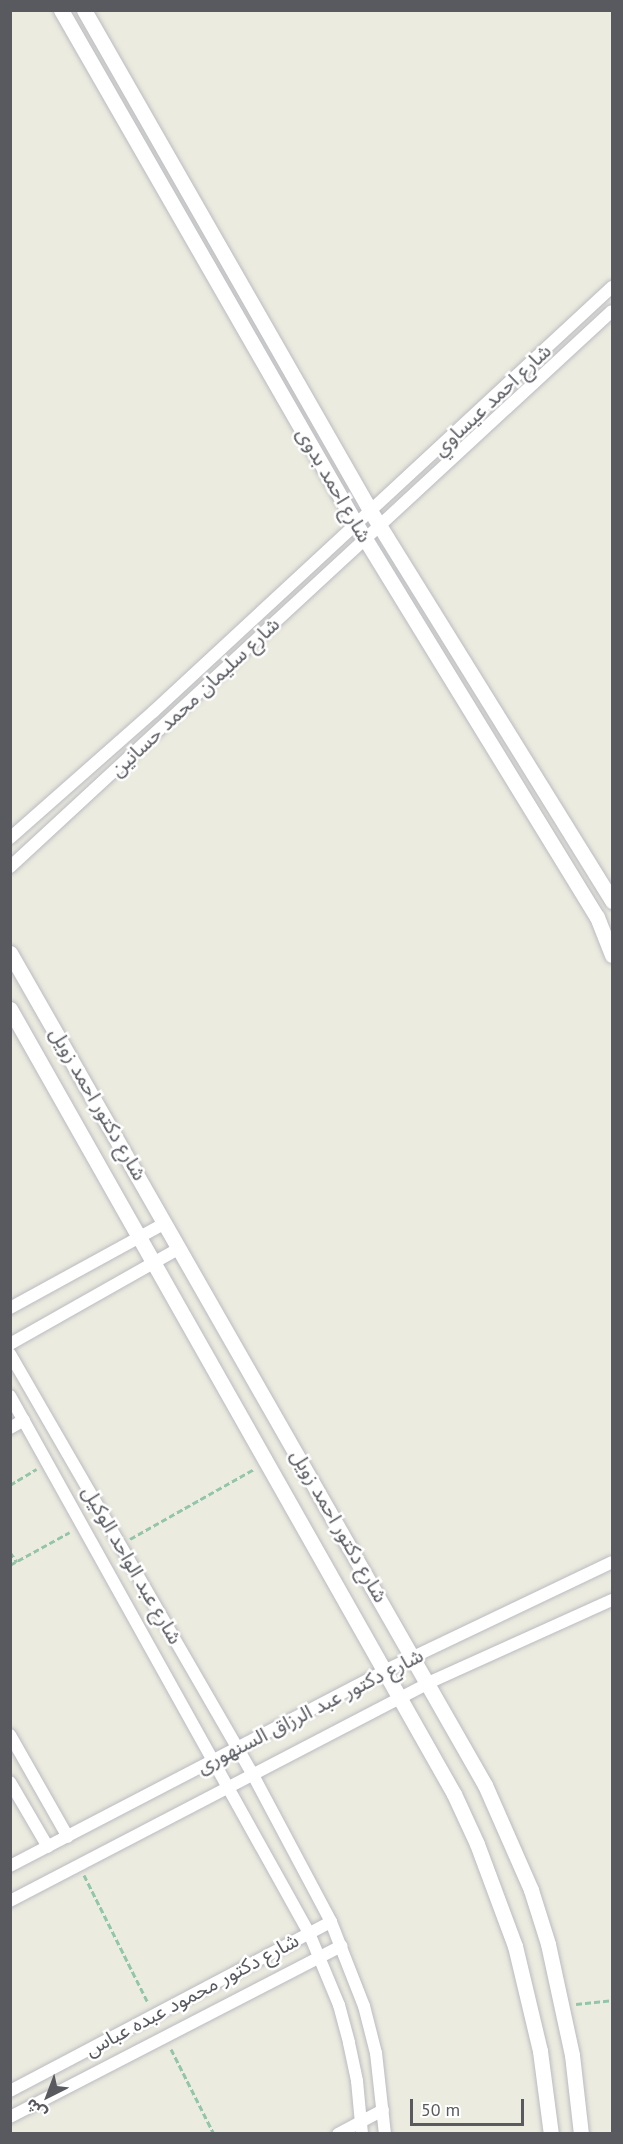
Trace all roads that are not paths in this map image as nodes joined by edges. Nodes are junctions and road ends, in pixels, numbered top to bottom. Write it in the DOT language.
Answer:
graph roads {
  1 [pos="61,10"];
  2 [pos="84,10"];
  3 [pos="612,287"];
  4 [pos="612,311"];
  5 [pos="371,512"];
  6 [pos="356,524"];
  7 [pos="380,527"];
  8 [pos="366,540"];
  9 [pos="10,838"];
  10 [pos="10,867"];
  11 [pos="612,901"];
  12 [pos="10,953"];
  13 [pos="612,955"];
  14 [pos="10,1010"];
  15 [pos="165,1223"];
  16 [pos="140,1237"];
  17 [pos="180,1248"];
  18 [pos="155,1262"];
  19 [pos="10,1308"];
  20 [pos="10,1344"];
  21 [pos="10,1354"];
  22 [pos="10,1396"];
  23 [pos="24,1420"];
  24 [pos="10,1428"];
  25 [pos="612,1562"];
  26 [pos="612,1600"];
  27 [pos="413,1657"];
  28 [pos="386,1670"];
  29 [pos="428,1683"];
  30 [pos="401,1698"];
  31 [pos="10,1735"];
  32 [pos="237,1748"];
  33 [pos="214,1760"];
  34 [pos="253,1775"];
  35 [pos="10,1782"];
  36 [pos="230,1788"];
  37 [pos="68,1837"];
  38 [pos="48,1847"];
  39 [pos="10,1866"];
  40 [pos="10,1901"];
  41 [pos="331,1922"];
  42 [pos="309,1933"];
  43 [pos="342,1946"];
  44 [pos="320,1957"];
  45 [pos="10,2091"];
  46 [pos="383,2110"];
  47 [pos="10,2117"];
  48 [pos="362,2127"];
  49 [pos="338,2133"];
  50 [pos="385,2133"];
  51 [pos="551,2133"];
  52 [pos="581,2133"];
  1 -- 6 [label="street, شارع احمد بدوى"];
  2 -- 5 [label="street, شارع احمد بدوى"];
  3 -- 5 [label="street, شارع احمد عيساوي"];
  4 -- 7 [label="street, شارع احمد عيساوي"];
  5 -- 6 [label="street, شارع سليمان محمد حسانين"];
  5 -- 7 [label="street, شارع احمد بدوى"];
  6 -- 8 [label="street, شارع احمد بدوى"];
  6 -- 9 [label="street, شارع سليمان محمد حسانين"];
  7 -- 8 [label="street, شارع سليمان محمد حسانين"];
  7 -- 11 [label="street, شارع احمد بدوى"];
  8 -- 10 [label="street, شارع سليمان محمد حسانين"];
  8 -- 13 [label="street, شارع احمد بدوى"];
  12 -- 15 [label="street, شارع دكتور احمد زويل"];
  14 -- 16 [label="street, شارع دكتور احمد زويل"];
  15 -- 16 [label="street"];
  15 -- 17 [label="street, شارع دكتور احمد زويل"];
  16 -- 18 [label="street, شارع دكتور احمد زويل"];
  16 -- 19 [label="street"];
  17 -- 18 [label="street"];
  17 -- 27 [label="street, شارع دكتور احمد زويل"];
  18 -- 20 [label="street"];
  18 -- 28 [label="street, شارع دكتور احمد زويل"];
  21 -- 32 [label="street, شارع عبد الواحد الوكيل"];
  22 -- 23 [label="street, شارع عبد الواحد الوكيل"];
  23 -- 24 [label="street"];
  23 -- 33 [label="street, شارع عبد الواحد الوكيل"];
  25 -- 27 [label="street, شارع دكتور عبد الرزاق السنهورى"];
  26 -- 29 [label="street, شارع دكتور عبد الرزاق السنهورى"];
  27 -- 28 [label="street, شارع دكتور عبد الرزاق السنهورى"];
  27 -- 29 [label="street, شارع دكتور احمد زويل"];
  28 -- 30 [label="street, شارع دكتور احمد زويل"];
  28 -- 32 [label="street, شارع دكتور عبد الرزاق السنهورى"];
  29 -- 30 [label="street, شارع دكتور عبد الرزاق السنهورى"];
  29 -- 52 [label="street, شارع دكتور احمد زويل"];
  30 -- 34 [label="street, شارع دكتور عبد الرزاق السنهورى"];
  30 -- 51 [label="street, شارع دكتور احمد زويل"];
  31 -- 37 [label="street"];
  32 -- 33 [label="street, شارع دكتور عبد الرزاق السنهورى"];
  32 -- 34 [label="street, شارع عبد الواحد الوكيل"];
  33 -- 36 [label="street, شارع عبد الواحد الوكيل"];
  33 -- 37 [label="street, شارع دكتور عبد الرزاق السنهورى"];
  34 -- 36 [label="street, شارع دكتور عبد الرزاق السنهورى"];
  34 -- 41 [label="street"];
  35 -- 38 [label="street"];
  36 -- 40 [label="street, شارع دكتور عبد الرزاق السنهورى"];
  36 -- 42 [label="street, شارع دكتور محمود عبده عباس"];
  37 -- 38 [label="street, شارع دكتور عبد الرزاق السنهورى"];
  38 -- 39 [label="street, شارع دكتور عبد الرزاق السنهورى"];
  41 -- 42 [label="street, شارع دكتور محمود عبده عباس"];
  41 -- 43 [label="street"];
  42 -- 44 [label="street, شارع دكتور محمود عبده عباس"];
  42 -- 45 [label="street, شارع دكتور محمود عبده عباس"];
  43 -- 44 [label="street, شارع دكتور محمود عبده عباس"];
  43 -- 46 [label="street"];
  44 -- 47 [label="street, شارع دكتور محمود عبده عباس"];
  44 -- 48 [label="street, شارع دكتور محمود عبده عباس"];
  46 -- 48 [label="street"];
  46 -- 50 [label="street"];
  48 -- 49 [label="street"];
}
